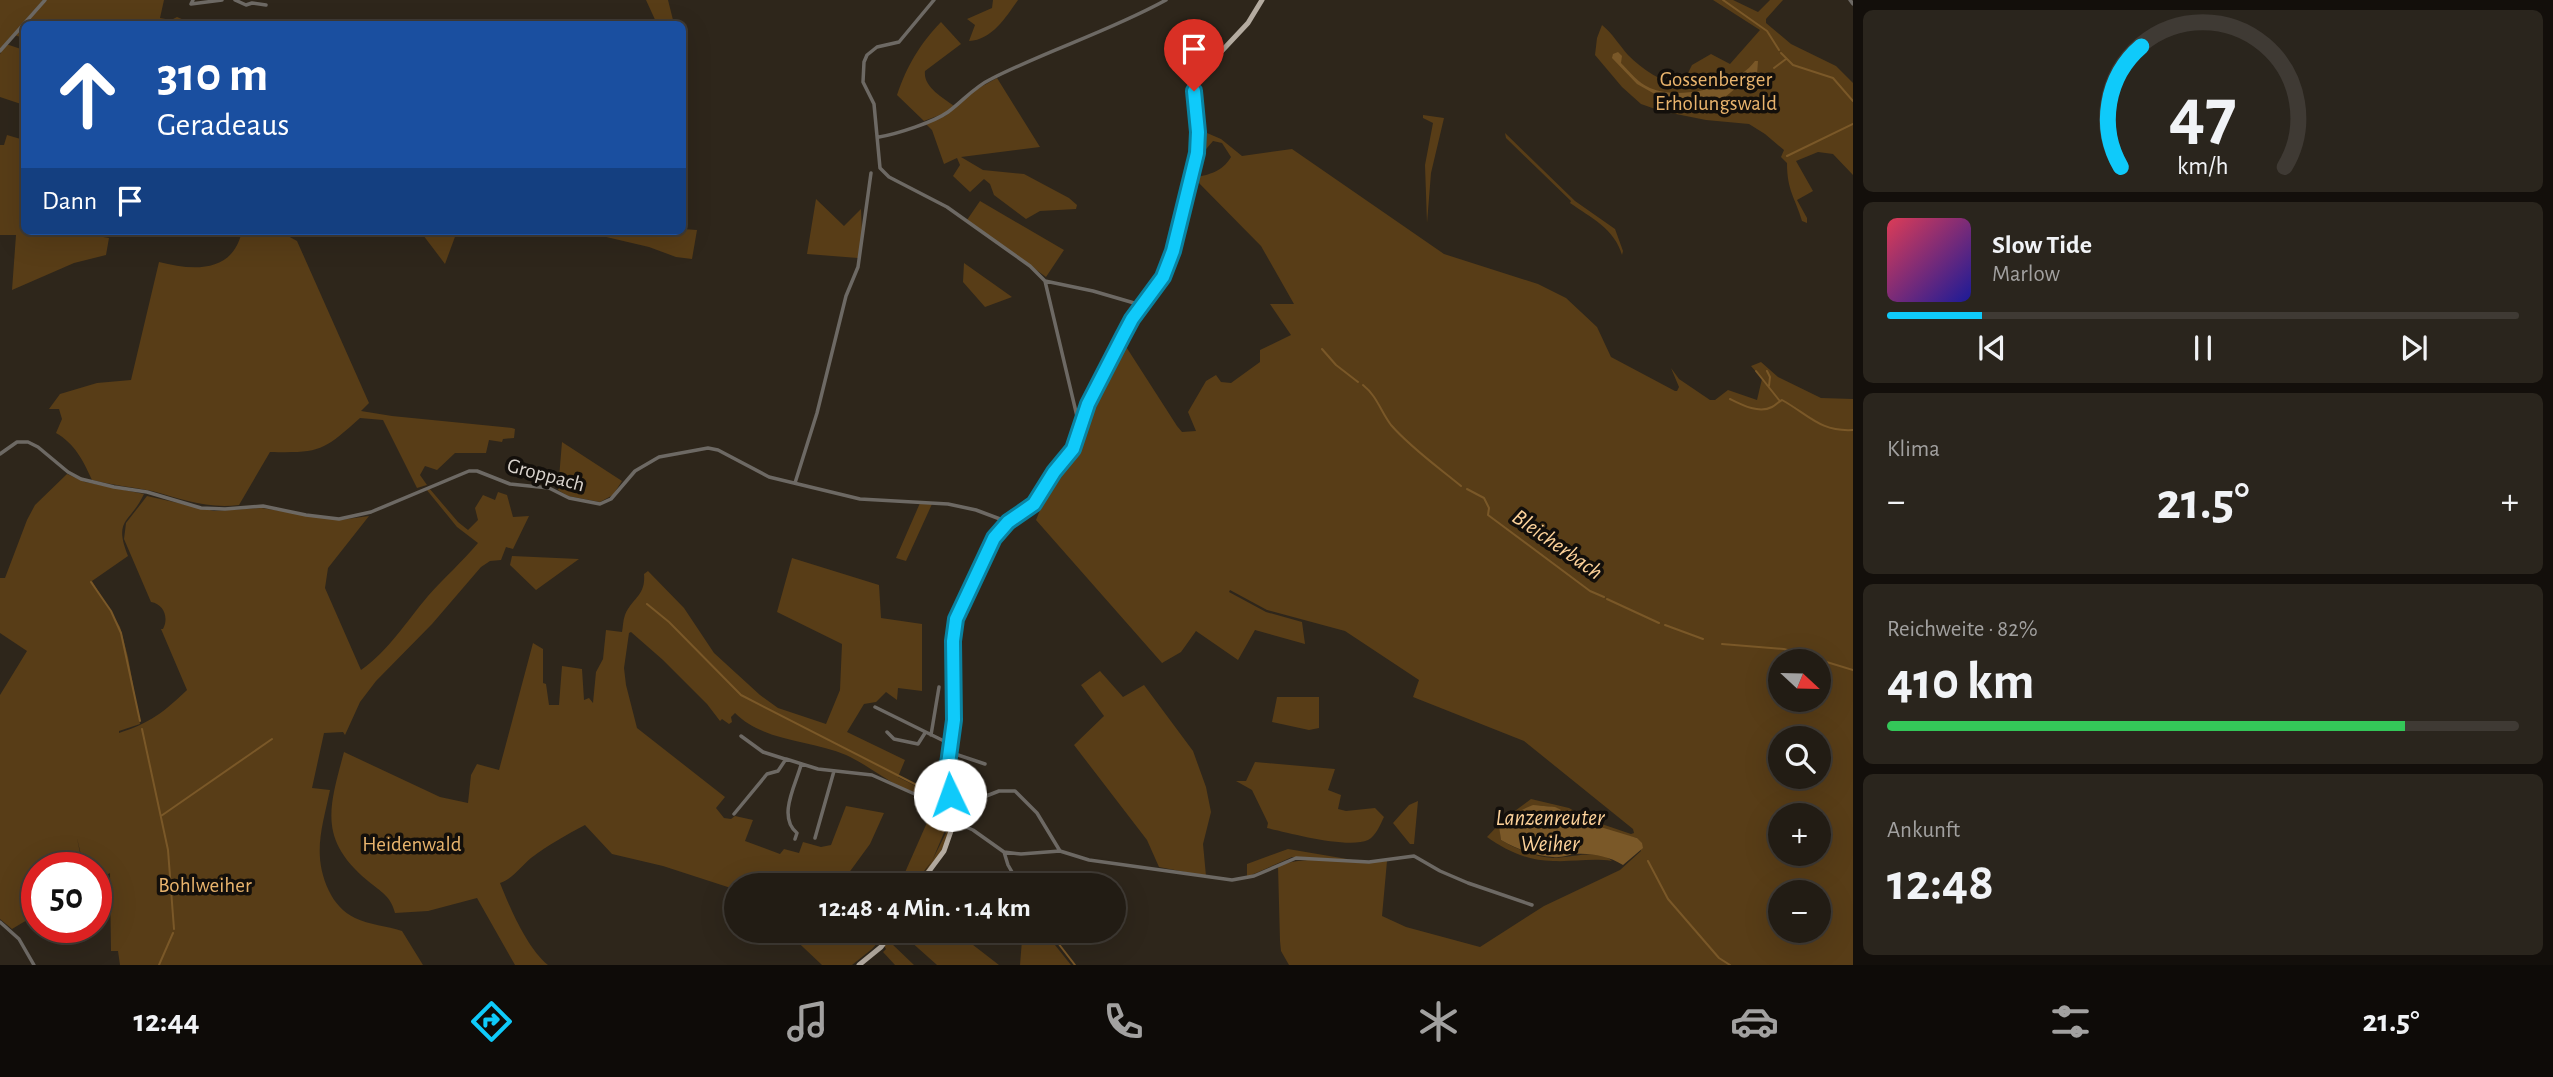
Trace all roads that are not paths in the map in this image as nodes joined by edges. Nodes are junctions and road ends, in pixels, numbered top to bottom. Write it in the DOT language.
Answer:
graph roads {
  1 [pos="45,0"];
  2 [pos="193,0"];
  3 [pos="222,0"];
  4 [pos="235,0"];
  5 [pos="934,0"];
  6 [pos="1166,0"];
  7 [pos="1262,0"];
  8 [pos="266,5"];
  9 [pos="26,21"];
  10 [pos="21,27"];
  11 [pos="0,51"];
  12 [pos="878,137"];
  13 [pos="871,173"];
  14 [pos="1045,281"];
  15 [pos="1141,306"];
  16 [pos="1080,429"];
  17 [pos="0,454"];
  18 [pos="795,483"];
  19 [pos="1008,522"];
  20 [pos="939,687"];
  21 [pos="875,707"];
  22 [pos="887,732"];
  23 [pos="925,733"];
  24 [pos="932,735"];
  25 [pos="740,736"];
  26 [pos="950,744"];
  27 [pos="949,752"];
  28 [pos="786,760"];
  29 [pos="985,764"];
  30 [pos="801,765"];
  31 [pos="834,771"];
  32 [pos="951,804"];
  33 [pos="734,814"];
  34 [pos="952,821"];
  35 [pos="815,838"];
  36 [pos="795,839"];
  37 [pos="1060,850"];
  38 [pos="1004,852"];
  39 [pos="928,873"];
  40 [pos="1013,873"];
  41 [pos="1532,905"];
  42 [pos="0,922"];
  43 [pos="884,943"];
  44 [pos="34,965"];
  45 [pos="859,965"];
  1 -- 9 [label="street"];
  2 -- 3 [label="street"];
  4 -- 8 [label="street"];
  5 -- 12 [label="street"];
  6 -- 12 [label="street"];
  7 -- 15 [label="main road"];
  10 -- 11 [label="street"];
  12 -- 14 [label="street"];
  13 -- 18 [label="street"];
  14 -- 15 [label="street"];
  14 -- 16 [label="street"];
  15 -- 16 [label="main road"];
  16 -- 19 [label="main road"];
  17 -- 18 [label="street, Groppach"];
  18 -- 19 [label="street"];
  19 -- 26 [label="main road"];
  20 -- 24 [label="street"];
  21 -- 23 [label="street"];
  22 -- 23 [label="street"];
  23 -- 24 [label="street"];
  24 -- 26 [label="street"];
  25 -- 28 [label="street"];
  26 -- 27 [label="main road"];
  27 -- 29 [label="street"];
  27 -- 32 [label="main road"];
  28 -- 30 [label="street"];
  28 -- 33 [label="street"];
  30 -- 31 [label="street"];
  30 -- 36 [label="street"];
  31 -- 32 [label="street"];
  31 -- 35 [label="street"];
  32 -- 34 [label="main road"];
  32 -- 37 [label="street"];
  34 -- 38 [label="street"];
  34 -- 39 [label="main road"];
  37 -- 38 [label="street"];
  37 -- 41 [label="street"];
  38 -- 40 [label="street"];
  42 -- 44 [label="street"];
  43 -- 45 [label="main road"];
}
